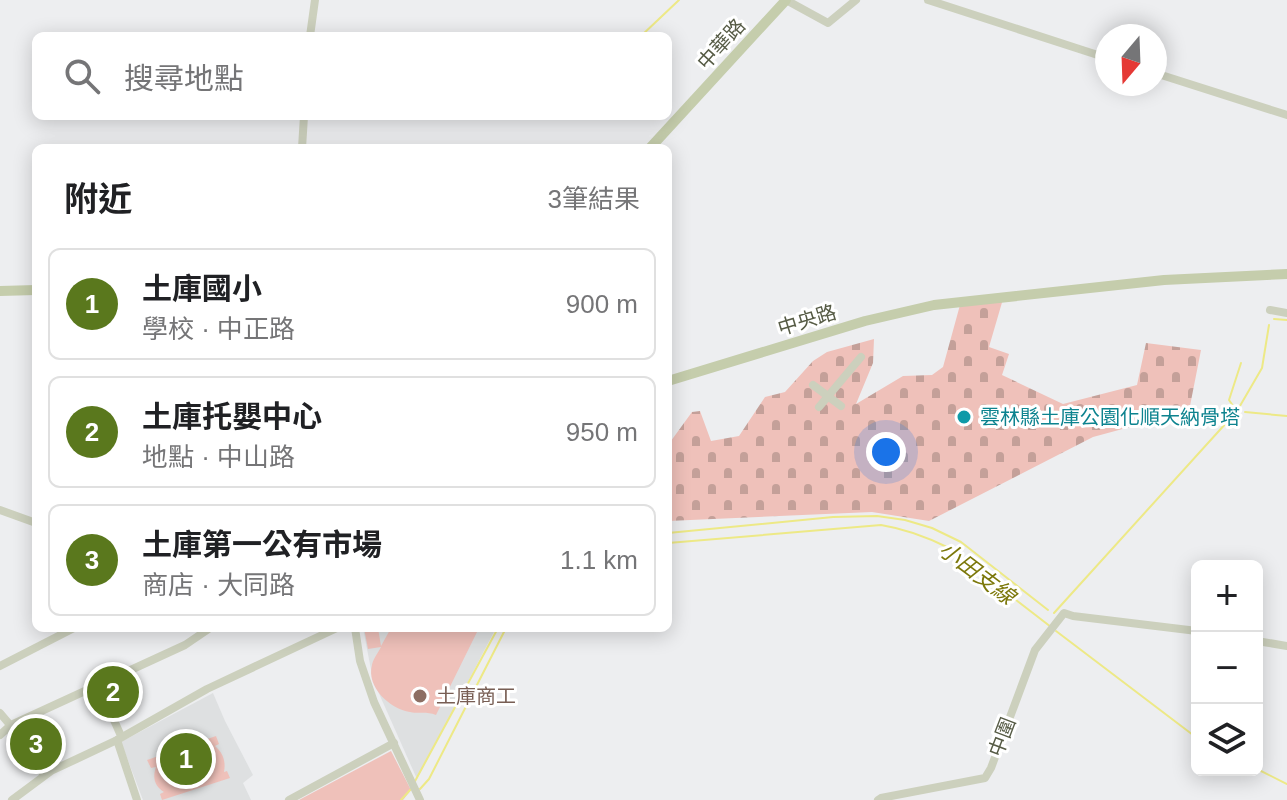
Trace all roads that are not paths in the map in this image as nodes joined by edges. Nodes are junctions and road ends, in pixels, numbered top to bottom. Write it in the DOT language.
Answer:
graph roads {
  1 [pos="315,0"];
  2 [pos="786,0"];
  3 [pos="856,0"];
  4 [pos="928,0"];
  5 [pos="311,32"];
  6 [pos="1095,54"];
  7 [pos="1167,77"];
  8 [pos="1287,115"];
  9 [pos="304,120"];
  10 [pos="302,144"];
  11 [pos="654,144"];
  12 [pos="1287,274"];
  13 [pos="32,290"];
  14 [pos="0,291"];
  15 [pos="1270,310"];
  16 [pos="1287,313"];
  17 [pos="861,357"];
  18 [pos="672,380"];
  19 [pos="813,385"];
  20 [pos="828,396"];
  21 [pos="841,406"];
  22 [pos="819,407"];
  23 [pos="0,510"];
  24 [pos="32,522"];
  25 [pos="1191,630"];
  26 [pos="66,632"];
  27 [pos="204,632"];
  28 [pos="356,632"];
  29 [pos="317,633"];
  30 [pos="1263,642"];
  31 [pos="1287,646"];
  32 [pos="0,666"];
  33 [pos="98,684"];
  34 [pos="0,713"];
  35 [pos="10,725"];
  36 [pos="0,735"];
  37 [pos="119,738"];
  38 [pos="394,743"];
  39 [pos="44,775"];
  40 [pos="12,800"];
  41 [pos="137,800"];
  42 [pos="289,800"];
  43 [pos="420,800"];
  44 [pos="878,800"];
  1 -- 5 [label="street"];
  2 -- 3 [label="street"];
  2 -- 11 [label="main road, 中華路"];
  4 -- 6 [label="street"];
  7 -- 8 [label="street"];
  9 -- 10 [label="street"];
  12 -- 18 [label="main road, 中央路"];
  13 -- 14 [label="main road"];
  15 -- 16 [label="street"];
  17 -- 20 [label="street"];
  19 -- 20 [label="street"];
  20 -- 21 [label="street"];
  20 -- 22 [label="street"];
  23 -- 24 [label="street"];
  25 -- 44 [label="street, 中圍"];
  26 -- 32 [label="street"];
  27 -- 33 [label="street"];
  28 -- 38 [label="street"];
  29 -- 37 [label="street"];
  30 -- 31 [label="street"];
  33 -- 35 [label="street"];
  33 -- 37 [label="street"];
  34 -- 35 [label="street"];
  35 -- 36 [label="street"];
  35 -- 39 [label="street"];
  37 -- 39 [label="street"];
  37 -- 41 [label="street"];
  38 -- 42 [label="street"];
  38 -- 43 [label="street"];
  39 -- 40 [label="street"];
}
